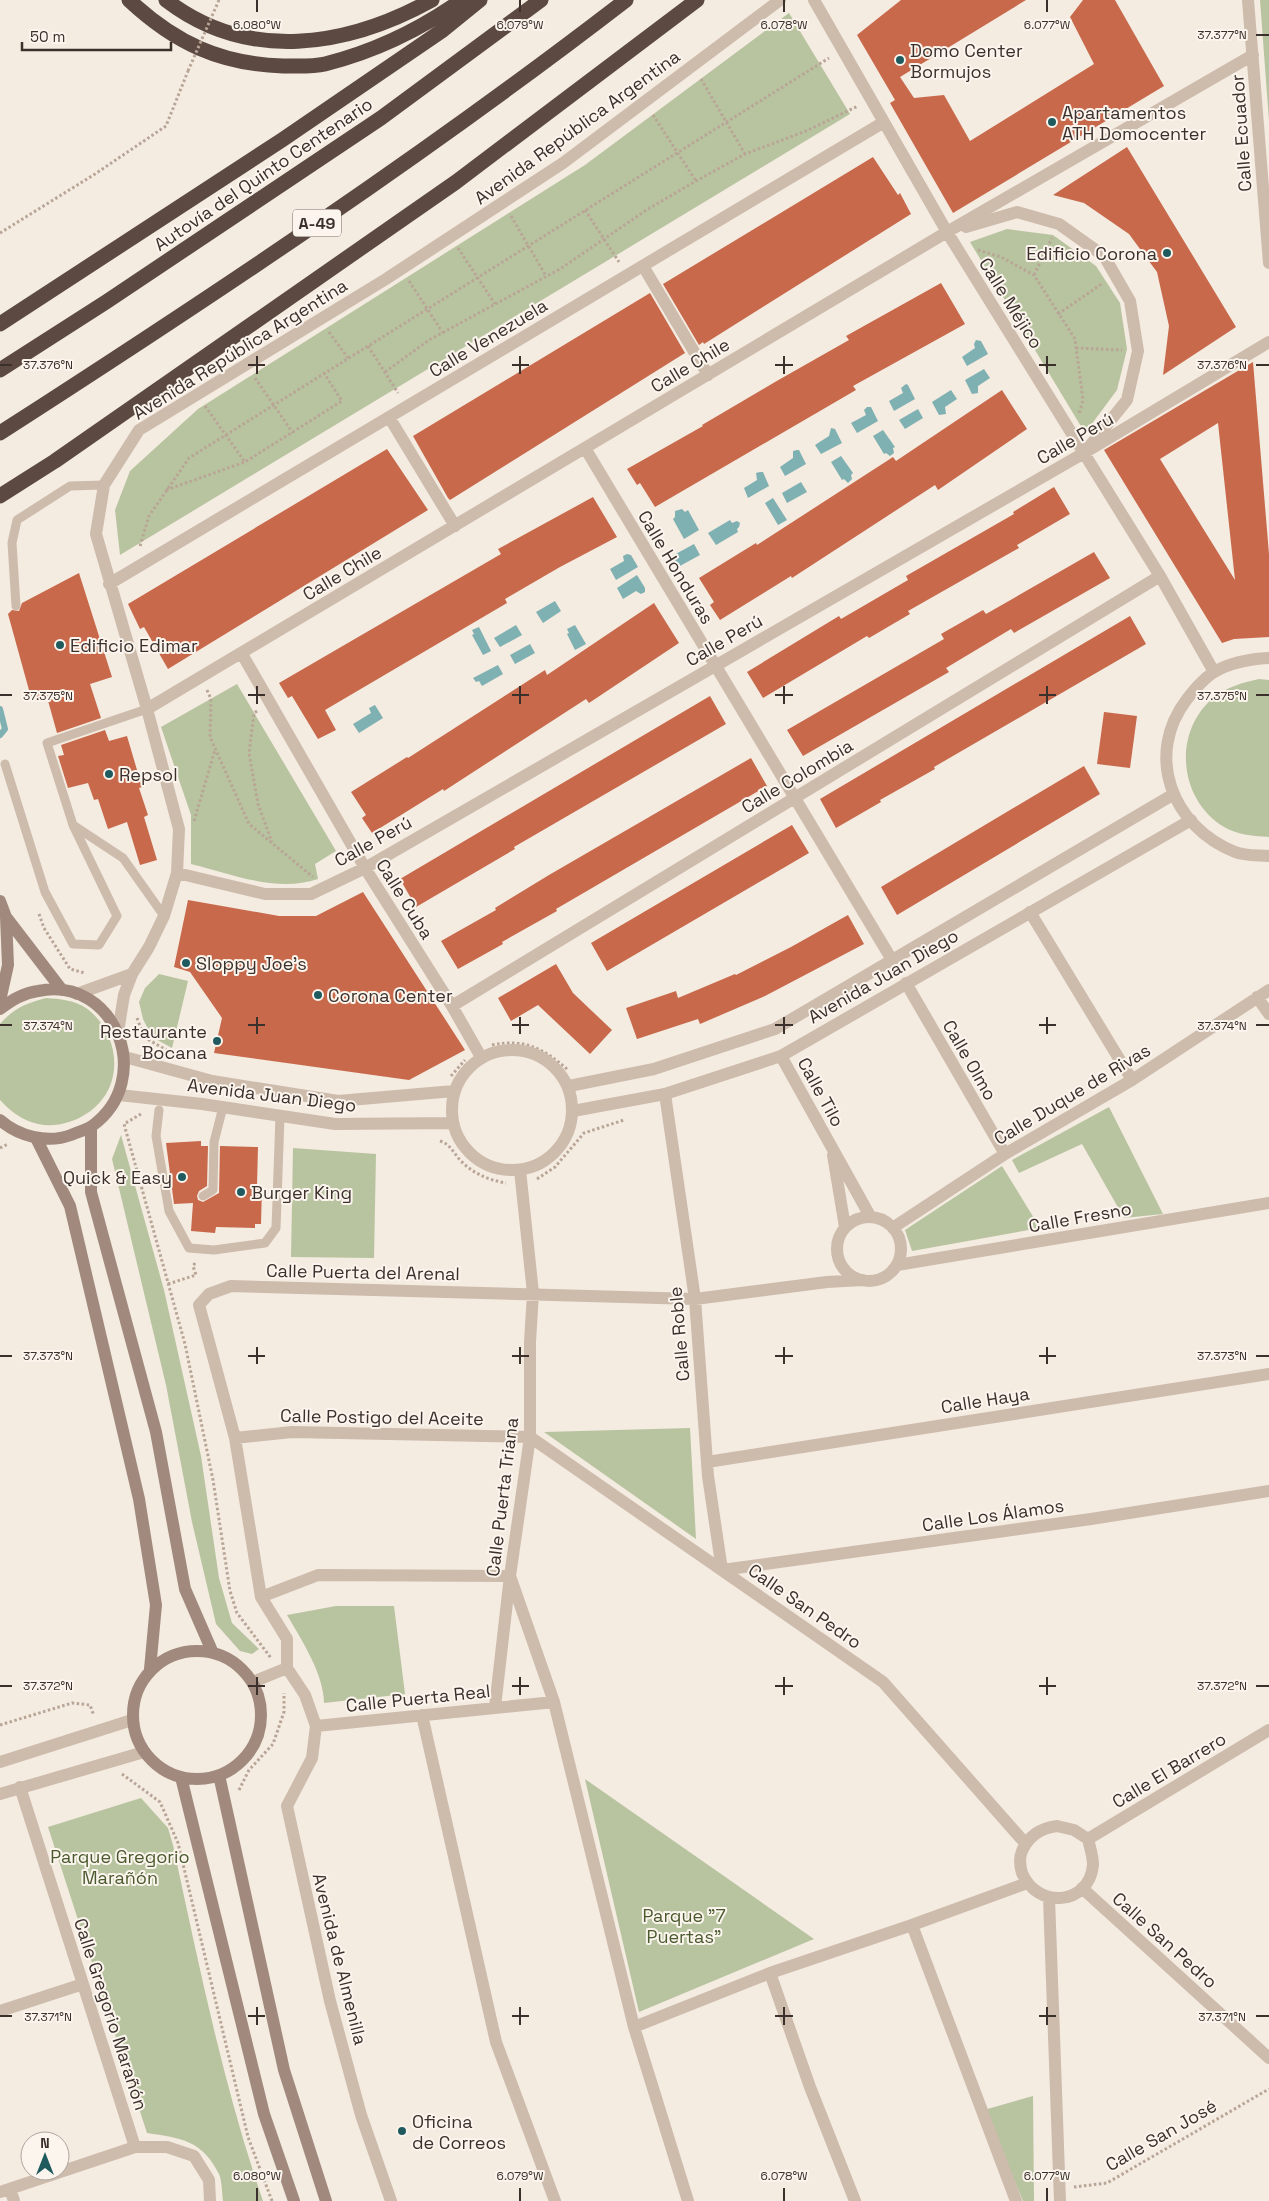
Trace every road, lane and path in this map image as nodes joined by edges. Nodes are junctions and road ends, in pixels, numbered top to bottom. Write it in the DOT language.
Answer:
graph roads {
  1 [pos="129,0"];
  2 [pos="166,0"];
  3 [pos="219,0"];
  4 [pos="432,0"];
  5 [pos="462,0"];
  6 [pos="480,0"];
  7 [pos="540,0"];
  8 [pos="626,0"];
  9 [pos="697,0"];
  10 [pos="780,0"];
  11 [pos="814,0"];
  12 [pos="1248,0"];
  13 [pos="843,50"];
  14 [pos="1253,56"];
  15 [pos="693,65"];
  16 [pos="872,100"];
  17 [pos="645,101"];
  18 [pos="727,122"];
  19 [pos="884,122"];
  20 [pos="677,153"];
  21 [pos="745,154"];
  22 [pos="696,181"];
  23 [pos="502,203"];
  24 [pos="585,210"];
  25 [pos="1059,224"];
  26 [pos="947,232"];
  27 [pos="0,233"];
  28 [pos="451,237"];
  29 [pos="602,240"];
  30 [pos="529,245"];
  31 [pos="959,252"];
  32 [pos="1269,263"];
  33 [pos="643,266"];
  34 [pos="401,270"];
  35 [pos="628,275"];
  36 [pos="1115,275"];
  37 [pos="546,276"];
  38 [pos="1034,276"];
  39 [pos="478,277"];
  40 [pos="495,304"];
  41 [pos="428,308"];
  42 [pos="1058,314"];
  43 [pos="320,320"];
  44 [pos="0,324"];
  45 [pos="442,333"];
  46 [pos="1269,342"];
  47 [pos="368,346"];
  48 [pos="1076,348"];
  49 [pos="1138,351"];
  50 [pos="348,358"];
  51 [pos="246,365"];
  52 [pos="0,370"];
  53 [pos="385,372"];
  54 [pos="324,373"];
  55 [pos="708,375"];
  56 [pos="197,395"];
  57 [pos="274,405"];
  58 [pos="406,407"];
  59 [pos="389,417"];
  60 [pos="0,433"];
  61 [pos="293,433"];
  62 [pos="225,435"];
  63 [pos="1074,437"];
  64 [pos="585,448"];
  65 [pos="1084,453"];
  66 [pos="245,462"];
  67 [pos="104,485"];
  68 [pos="165,490"];
  69 [pos="0,496"];
  70 [pos="455,526"];
  71 [pos="133,568"];
  72 [pos="1160,576"];
  73 [pos="109,584"];
  74 [pos="16,606"];
  75 [pos="242,654"];
  76 [pos="1269,658"];
  77 [pos="715,665"];
  78 [pos="1214,672"];
  79 [pos="202,677"];
  80 [pos="269,700"];
  81 [pos="147,709"];
  82 [pos="215,750"];
  83 [pos="5,764"];
  84 [pos="1174,794"];
  85 [pos="794,798"];
  86 [pos="1191,820"];
  87 [pos="73,825"];
  88 [pos="178,842"];
  89 [pos="272,843"];
  90 [pos="1269,856"];
  91 [pos="364,868"];
  92 [pos="177,873"];
  93 [pos="325,887"];
  94 [pos="0,901"];
  95 [pos="1030,912"];
  96 [pos="164,916"];
  97 [pos="6,918"];
  98 [pos="892,960"];
  99 [pos="132,974"];
  100 [pos="906,983"];
  101 [pos="62,990"];
  102 [pos="1269,990"];
  103 [pos="77,994"];
  104 [pos="1257,997"];
  105 [pos="0,1001"];
  106 [pos="452,1006"];
  107 [pos="0,1008"];
  108 [pos="136,1014"];
  109 [pos="1269,1014"];
  110 [pos="118,1032"];
  111 [pos="169,1052"];
  112 [pos="479,1054"];
  113 [pos="781,1056"];
  114 [pos="125,1058"];
  115 [pos="449,1078"];
  116 [pos="571,1080"];
  117 [pos="1132,1080"];
  118 [pos="454,1091"];
  119 [pos="665,1094"];
  120 [pos="119,1095"];
  121 [pos="223,1107"];
  122 [pos="159,1110"];
  123 [pos="573,1111"];
  124 [pos="143,1113"];
  125 [pos="280,1116"];
  126 [pos="0,1120"];
  127 [pos="452,1123"];
  128 [pos="91,1127"];
  129 [pos="36,1138"];
  130 [pos="831,1145"];
  131 [pos="1005,1154"];
  132 [pos="520,1170"];
  133 [pos="203,1196"];
  134 [pos="1269,1203"];
  135 [pos="870,1216"];
  136 [pos="845,1227"];
  137 [pos="894,1227"];
  138 [pos="897,1265"];
  139 [pos="193,1266"];
  140 [pos="863,1280"];
  141 [pos="168,1284"];
  142 [pos="533,1293"];
  143 [pos="695,1299"];
  144 [pos="1269,1374"];
  145 [pos="530,1437"];
  146 [pos="235,1438"];
  147 [pos="707,1462"];
  148 [pos="1269,1491"];
  149 [pos="722,1570"];
  150 [pos="510,1576"];
  151 [pos="261,1598"];
  152 [pos="212,1651"];
  153 [pos="150,1670"];
  154 [pos="284,1670"];
  155 [pos="253,1682"];
  156 [pos="554,1702"];
  157 [pos="495,1708"];
  158 [pos="422,1715"];
  159 [pos="132,1720"];
  160 [pos="0,1725"];
  161 [pos="316,1726"];
  162 [pos="100,1730"];
  163 [pos="1269,1730"];
  164 [pos="144,1752"];
  165 [pos="0,1762"];
  166 [pos="110,1762"];
  167 [pos="219,1776"];
  168 [pos="180,1778"];
  169 [pos="20,1787"];
  170 [pos="0,1794"];
  171 [pos="239,1799"];
  172 [pos="1088,1839"];
  173 [pos="1025,1843"];
  174 [pos="1027,1883"];
  175 [pos="1082,1888"];
  176 [pos="1049,1898"];
  177 [pos="912,1925"];
  178 [pos="770,1973"];
  179 [pos="82,1984"];
  180 [pos="0,2011"];
  181 [pos="634,2028"];
  182 [pos="1269,2058"];
  183 [pos="1269,2089"];
  184 [pos="135,2147"];
  185 [pos="8,2194"];
  186 [pos="1060,2195"];
  187 [pos="210,2201"];
  188 [pos="272,2201"];
  189 [pos="294,2201"];
  190 [pos="326,2201"];
  191 [pos="391,2201"];
  192 [pos="555,2201"];
  193 [pos="688,2201"];
  194 [pos="854,2201"];
  195 [pos="1016,2201"];
  1 -- 5 [label="highway"];
  2 -- 4 [label="highway"];
  3 -- 27 [label="path, bridge"];
  6 -- 44 [label="highway"];
  7 -- 52 [label="highway, Autovía del Quinto Centenario"];
  8 -- 60 [label="highway, A-49"];
  9 -- 69 [label="highway"];
  10 -- 15 [label="street, Avenida República Argentina"];
  11 -- 13 [label="street, Calle Méjico"];
  12 -- 14 [label="street, Calle Ecuador"];
  13 -- 16 [label="street, Calle Méjico"];
  13 -- 18 [label="path"];
  14 -- 26 [label="street, Calle Chile"];
  14 -- 32 [label="street, Calle Ecuador"];
  15 -- 17 [label="street, Avenida República Argentina"];
  15 -- 18 [label="path"];
  16 -- 19 [label="street, Calle Méjico"];
  16 -- 21 [label="path"];
  17 -- 20 [label="path"];
  17 -- 23 [label="street, Avenida República Argentina"];
  18 -- 20 [label="path"];
  18 -- 21 [label="path"];
  19 -- 26 [label="street, Calle Méjico"];
  19 -- 33 [label="street, Calle Venezuela"];
  20 -- 22 [label="path"];
  20 -- 24 [label="path"];
  21 -- 22 [label="path"];
  22 -- 29 [label="path"];
  23 -- 28 [label="street, Avenida República Argentina"];
  23 -- 30 [label="path"];
  24 -- 29 [label="path"];
  24 -- 30 [label="path"];
  25 -- 26 [label="street"];
  25 -- 36 [label="street"];
  25 -- 38 [label="path"];
  26 -- 31 [label="street, Calle Méjico"];
  26 -- 55 [label="street, Calle Chile"];
  28 -- 34 [label="street, Avenida República Argentina"];
  28 -- 39 [label="path"];
  29 -- 35 [label="path"];
  29 -- 37 [label="path"];
  30 -- 37 [label="path"];
  30 -- 39 [label="path"];
  31 -- 38 [label="path"];
  31 -- 63 [label="street, Calle Méjico"];
  33 -- 35 [label="street, Calle Venezuela"];
  33 -- 55 [label="street"];
  34 -- 41 [label="path"];
  34 -- 43 [label="street, Avenida República Argentina"];
  35 -- 58 [label="street, Calle Venezuela"];
  36 -- 42 [label="path"];
  36 -- 49 [label="street"];
  37 -- 40 [label="path"];
  38 -- 42 [label="path"];
  39 -- 40 [label="path"];
  39 -- 41 [label="path"];
  40 -- 45 [label="path"];
  41 -- 45 [label="path"];
  41 -- 47 [label="path"];
  42 -- 48 [label="path"];
  43 -- 50 [label="path"];
  43 -- 51 [label="street, Avenida República Argentina"];
  45 -- 53 [label="path"];
  46 -- 65 [label="street, Calle Perú"];
  47 -- 50 [label="path"];
  47 -- 53 [label="path"];
  48 -- 49 [label="path"];
  48 -- 63 [label="path"];
  49 -- 65 [label="street"];
  50 -- 54 [label="path"];
  51 -- 56 [label="street, Avenida República Argentina"];
  51 -- 57 [label="path"];
  53 -- 58 [label="path"];
  54 -- 57 [label="path"];
  54 -- 61 [label="path"];
  55 -- 64 [label="street, Calle Chile"];
  56 -- 62 [label="path"];
  56 -- 67 [label="street, Avenida República Argentina"];
  57 -- 61 [label="path"];
  57 -- 62 [label="path"];
  58 -- 59 [label="street, Calle Venezuela"];
  59 -- 70 [label="street"];
  59 -- 71 [label="street, Calle Venezuela"];
  61 -- 66 [label="path"];
  62 -- 66 [label="path"];
  62 -- 68 [label="path"];
  63 -- 65 [label="street, Calle Méjico"];
  64 -- 70 [label="street, Calle Chile"];
  64 -- 77 [label="street, Calle Honduras"];
  65 -- 72 [label="street, Calle Méjico"];
  65 -- 77 [label="street, Calle Perú"];
  66 -- 68 [label="path"];
  67 -- 73 [label="street, Avenida República Argentina"];
  67 -- 74 [label="lane"];
  68 -- 71 [label="path"];
  70 -- 75 [label="street, Calle Chile"];
  71 -- 73 [label="street, Calle Venezuela"];
  72 -- 78 [label="street, Calle Méjico"];
  72 -- 85 [label="street, Calle Colombia"];
  73 -- 81 [label="street, Avenida República Argentina"];
  75 -- 79 [label="street, Calle Chile"];
  75 -- 80 [label="street, Calle Cuba"];
  76 -- 78 [label="street"];
  77 -- 85 [label="street, Calle Honduras"];
  77 -- 91 [label="street, Calle Perú"];
  78 -- 84 [label="street"];
  79 -- 81 [label="street, Calle Chile"];
  79 -- 82 [label="path"];
  80 -- 89 [label="path"];
  80 -- 91 [label="street, Calle Cuba"];
  81 -- 87 [label="lane"];
  81 -- 88 [label="street, Avenida República Argentina"];
  82 -- 88 [label="path"];
  82 -- 89 [label="path"];
  83 -- 87 [label="lane"];
  84 -- 86 [label="street"];
  84 -- 98 [label="street, Avenida Juan Diego"];
  85 -- 98 [label="street, Calle Honduras"];
  85 -- 106 [label="street, Calle Colombia"];
  86 -- 90 [label="street"];
  86 -- 95 [label="street, Avenida Juan Diego"];
  87 -- 96 [label="lane"];
  88 -- 92 [label="street, Avenida República Argentina"];
  89 -- 93 [label="path"];
  91 -- 93 [label="street, Calle Perú"];
  91 -- 106 [label="street, Calle Cuba"];
  92 -- 93 [label="street, Calle Perú"];
  92 -- 96 [label="street, Avenida República Argentina"];
  94 -- 97 [label="main road"];
  95 -- 100 [label="street, Avenida Juan Diego"];
  95 -- 117 [label="street"];
  96 -- 99 [label="street, Avenida República Argentina"];
  97 -- 101 [label="main road"];
  97 -- 105 [label="main road"];
  98 -- 116 [label="street, Avenida Juan Diego"];
  99 -- 103 [label="street"];
  99 -- 110 [label="street, Avenida República Argentina"];
  100 -- 113 [label="street, Avenida Juan Diego"];
  100 -- 131 [label="street, Calle Olmo"];
  101 -- 103 [label="main road"];
  101 -- 107 [label="main road"];
  102 -- 104 [label="street, Calle Duque de Rivas"];
  103 -- 110 [label="main road"];
  104 -- 109 [label="street"];
  104 -- 117 [label="street, Calle Duque de Rivas"];
  106 -- 112 [label="street, Calle Cuba"];
  108 -- 111 [label="path"];
  110 -- 114 [label="main road"];
  112 -- 115 [label="path"];
  112 -- 116 [label="street"];
  112 -- 116 [label="path"];
  112 -- 118 [label="street"];
  113 -- 119 [label="street, Avenida Juan Diego"];
  113 -- 130 [label="street, Calle Tilo"];
  114 -- 118 [label="street, Avenida Juan Diego"];
  114 -- 120 [label="main road"];
  116 -- 123 [label="street"];
  117 -- 131 [label="street, Calle Duque de Rivas"];
  118 -- 127 [label="street"];
  119 -- 123 [label="street, Avenida Juan Diego"];
  119 -- 143 [label="street, Calle Roble"];
  120 -- 121 [label="street, Avenida Juan Diego"];
  120 -- 128 [label="main road"];
  121 -- 125 [label="street, Avenida Juan Diego"];
  121 -- 133 [label="lane"];
  122 -- 125 [label="lane"];
  123 -- 132 [label="street"];
  124 -- 141 [label="path"];
  125 -- 127 [label="street, Avenida Juan Diego"];
  126 -- 129 [label="main road"];
  127 -- 132 [label="street"];
  128 -- 129 [label="main road"];
  128 -- 152 [label="main road"];
  129 -- 153 [label="main road"];
  130 -- 135 [label="street, Calle Tilo"];
  130 -- 136 [label="street, Calle Tilo"];
  131 -- 137 [label="street, Calle Duque de Rivas"];
  132 -- 142 [label="street, Calle Puerta Triana"];
  134 -- 138 [label="street, Calle Fresno"];
  135 -- 136 [label="street"];
  135 -- 137 [label="street"];
  136 -- 140 [label="street"];
  137 -- 138 [label="street"];
  138 -- 140 [label="street"];
  139 -- 141 [label="path"];
  140 -- 143 [label="street"];
  141 -- 154 [label="path"];
  142 -- 143 [label="street"];
  142 -- 145 [label="street, Calle Puerta Triana"];
  142 -- 146 [label="street, Calle Puerta del Arenal"];
  143 -- 147 [label="street, Calle Roble"];
  144 -- 147 [label="street, Calle Haya"];
  145 -- 146 [label="street, Calle Postigo del Aceite"];
  145 -- 149 [label="street, Calle San Pedro"];
  145 -- 150 [label="street, Calle Puerta Triana"];
  146 -- 151 [label="street"];
  147 -- 149 [label="street, Calle Roble"];
  148 -- 149 [label="street, Calle Los Álamos"];
  149 -- 173 [label="street, Calle San Pedro"];
  150 -- 151 [label="street"];
  150 -- 156 [label="street"];
  150 -- 157 [label="street, Calle Puerta Triana"];
  151 -- 154 [label="street"];
  152 -- 153 [label="main road"];
  152 -- 155 [label="main road"];
  153 -- 159 [label="main road"];
  154 -- 155 [label="street"];
  154 -- 161 [label="street"];
  154 -- 171 [label="path"];
  155 -- 167 [label="main road"];
  156 -- 157 [label="street, Calle Puerta Real"];
  156 -- 181 [label="street"];
  157 -- 158 [label="street, Calle Puerta Real"];
  158 -- 161 [label="street, Calle Puerta Real"];
  158 -- 192 [label="street"];
  159 -- 162 [label="street"];
  159 -- 164 [label="main road"];
  160 -- 162 [label="path"];
  161 -- 191 [label="street, Avenida de Almenilla"];
  162 -- 165 [label="street"];
  163 -- 172 [label="street, Calle El Barrero"];
  164 -- 166 [label="street"];
  164 -- 168 [label="main road"];
  166 -- 169 [label="street"];
  166 -- 188 [label="path"];
  167 -- 168 [label="main road"];
  167 -- 190 [label="main road"];
  168 -- 189 [label="main road"];
  169 -- 170 [label="street"];
  169 -- 179 [label="street, Calle Gregorio Marañón"];
  172 -- 173 [label="street"];
  172 -- 175 [label="street"];
  173 -- 174 [label="street"];
  174 -- 176 [label="street"];
  174 -- 177 [label="street"];
  175 -- 176 [label="street"];
  175 -- 182 [label="street, Calle San Pedro"];
  176 -- 186 [label="street"];
  177 -- 178 [label="street"];
  177 -- 195 [label="street"];
  178 -- 181 [label="street"];
  178 -- 194 [label="street"];
  179 -- 180 [label="street"];
  179 -- 184 [label="street, Calle Gregorio Marañón"];
  181 -- 193 [label="street"];
  183 -- 186 [label="path, Calle San José"];
  184 -- 185 [label="street"];
  184 -- 187 [label="street"];
}
